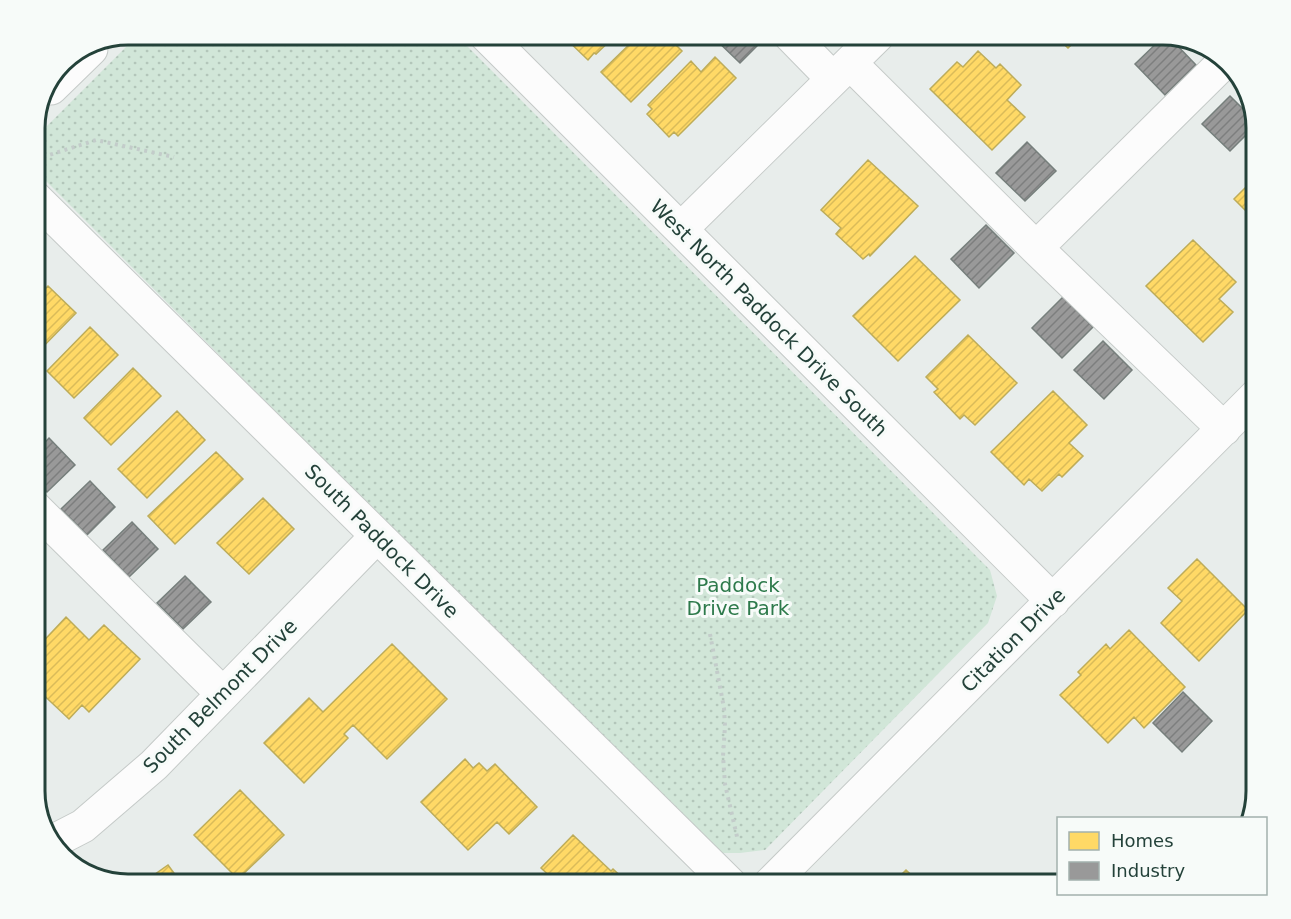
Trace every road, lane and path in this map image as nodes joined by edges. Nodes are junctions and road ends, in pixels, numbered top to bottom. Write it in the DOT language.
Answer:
graph roads {
  1 [pos="497,45"];
  2 [pos="805,45"];
  3 [pos="867,45"];
  4 [pos="76,64"];
  5 [pos="1219,67"];
  6 [pos="841,71"];
  7 [pos="62,78"];
  8 [pos="45,156"];
  9 [pos="174,157"];
  10 [pos="45,208"];
  11 [pos="681,229"];
  12 [pos="1036,248"];
  13 [pos="1246,407"];
  14 [pos="1224,429"];
  15 [pos="45,518"];
  16 [pos="377,536"];
  17 [pos="1053,601"];
  18 [pos="711,634"];
  19 [pos="223,694"];
  20 [pos="60,838"];
  21 [pos="738,842"];
  22 [pos="719,874"];
  23 [pos="781,874"];
  1 -- 11 [label="street, West North Paddock Drive South"];
  2 -- 6 [label="street"];
  3 -- 6 [label="street"];
  4 -- 7 [label="street"];
  5 -- 12 [label="street"];
  6 -- 11 [label="street"];
  6 -- 12 [label="street"];
  8 -- 9 [label="path"];
  10 -- 16 [label="street, South Paddock Drive"];
  11 -- 17 [label="street, West North Paddock Drive South"];
  12 -- 14 [label="street"];
  13 -- 14 [label="street, Citation Drive"];
  14 -- 17 [label="street, Citation Drive"];
  15 -- 19 [label="street"];
  16 -- 19 [label="street, South Belmont Drive"];
  16 -- 22 [label="street, South Paddock Drive"];
  17 -- 23 [label="street, Citation Drive"];
  18 -- 21 [label="path"];
  19 -- 20 [label="street, South Belmont Drive"];
}
